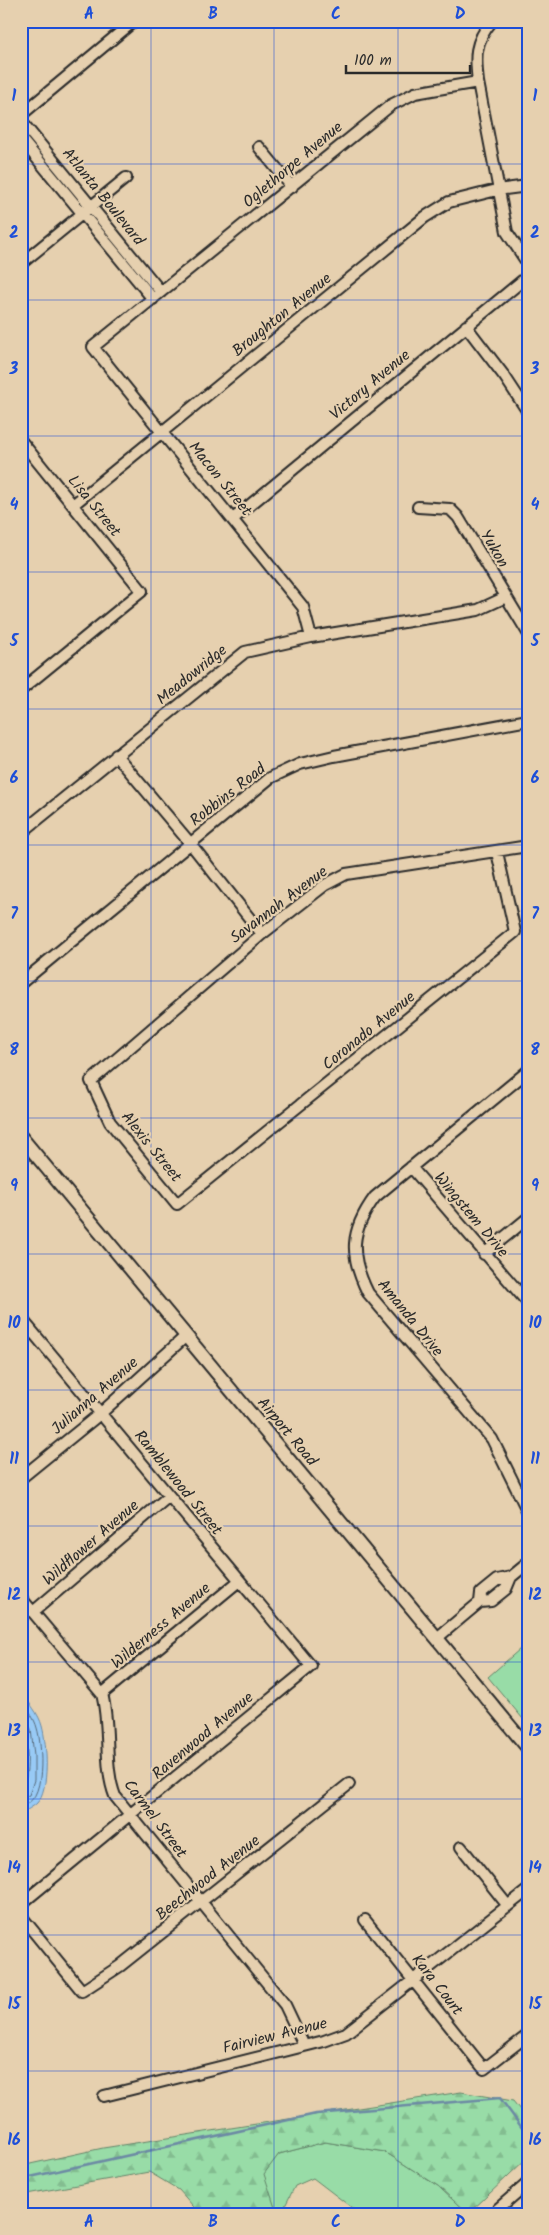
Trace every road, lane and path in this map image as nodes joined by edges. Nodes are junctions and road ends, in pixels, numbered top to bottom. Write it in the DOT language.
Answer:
graph roads {
  1 [pos="134,21"];
  2 [pos="492,21"];
  3 [pos="478,82"];
  4 [pos="21,115"];
  5 [pos="21,120"];
  6 [pos="21,139"];
  7 [pos="259,147"];
  8 [pos="126,178"];
  9 [pos="528,186"];
  10 [pos="292,187"];
  11 [pos="497,190"];
  12 [pos="86,210"];
  13 [pos="23,262"];
  14 [pos="528,264"];
  15 [pos="528,276"];
  16 [pos="162,292"];
  17 [pos="153,299"];
  18 [pos="466,326"];
  19 [pos="93,347"];
  20 [pos="528,412"];
  21 [pos="162,433"];
  22 [pos="21,441"];
  23 [pos="74,504"];
  24 [pos="418,507"];
  25 [pos="233,519"];
  26 [pos="506,597"];
  27 [pos="528,633"];
  28 [pos="311,637"];
  29 [pos="21,690"];
  30 [pos="528,720"];
  31 [pos="116,756"];
  32 [pos="21,833"];
  33 [pos="190,843"];
  34 [pos="528,846"];
  35 [pos="497,852"];
  36 [pos="262,934"];
  37 [pos="21,983"];
  38 [pos="528,1071"];
  39 [pos="91,1081"];
  40 [pos="21,1136"];
  41 [pos="411,1167"];
  42 [pos="177,1204"];
  43 [pos="528,1218"];
  44 [pos="484,1254"];
  45 [pos="528,1303"];
  46 [pos="21,1318"];
  47 [pos="31,1331"];
  48 [pos="186,1336"];
  49 [pos="21,1339"];
  50 [pos="101,1413"];
  51 [pos="21,1478"];
  52 [pos="169,1496"];
  53 [pos="528,1512"];
  54 [pos="528,1563"];
  55 [pos="239,1580"];
  56 [pos="21,1598"];
  57 [pos="33,1612"];
  58 [pos="437,1638"];
  59 [pos="311,1666"];
  60 [pos="102,1694"];
  61 [pos="528,1748"];
  62 [pos="350,1784"];
  63 [pos="130,1816"];
  64 [pos="461,1847"];
  65 [pos="528,1890"];
  66 [pos="201,1903"];
  67 [pos="21,1904"];
  68 [pos="508,1906"];
  69 [pos="21,1916"];
  70 [pos="365,1920"];
  71 [pos="414,1980"];
  72 [pos="528,2035"];
  73 [pos="304,2045"];
  74 [pos="104,2096"];
  75 [pos="528,2183"];
  76 [pos="492,2214"];
  1 -- 4 [label="street"];
  2 -- 3 [label="street"];
  3 -- 10 [label="street, Oglethorpe Avenue"];
  3 -- 11 [label="street"];
  5 -- 12 [label="street, Atlanta Boulevard"];
  6 -- 12 [label="street, Atlanta Boulevard"];
  7 -- 10 [label="street"];
  8 -- 12 [label="street"];
  9 -- 11 [label="street, Broughton Avenue"];
  10 -- 16 [label="street, Oglethorpe Avenue"];
  11 -- 14 [label="street"];
  11 -- 21 [label="street, Broughton Avenue"];
  12 -- 13 [label="street"];
  12 -- 16 [label="street, Atlanta Boulevard"];
  12 -- 17 [label="street, Atlanta Boulevard"];
  15 -- 18 [label="street, Victory Avenue"];
  16 -- 17 [label="street, Oglethorpe Avenue"];
  17 -- 19 [label="street, Oglethorpe Avenue"];
  18 -- 20 [label="street"];
  18 -- 25 [label="street, Victory Avenue"];
  19 -- 21 [label="street, Macon Street"];
  21 -- 23 [label="street, Broughton Avenue"];
  21 -- 25 [label="street, Macon Street"];
  22 -- 23 [label="street, Lisa Street"];
  23 -- 29 [label="street, Lisa Street"];
  24 -- 26 [label="street, Yukon"];
  25 -- 28 [label="street, Macon Street"];
  26 -- 27 [label="street, Yukon"];
  26 -- 28 [label="street, Meadowridge"];
  28 -- 31 [label="street, Meadowridge"];
  30 -- 33 [label="street, Robbins Road"];
  31 -- 32 [label="street, Meadowridge"];
  31 -- 33 [label="street"];
  33 -- 36 [label="street"];
  33 -- 37 [label="street, Robbins Road"];
  34 -- 35 [label="street, Savannah Avenue"];
  35 -- 36 [label="street, Savannah Avenue"];
  35 -- 42 [label="street, Coronado Avenue"];
  36 -- 39 [label="street, Savannah Avenue"];
  38 -- 41 [label="street, Amanda Drive"];
  39 -- 42 [label="street, Alexis Street"];
  40 -- 48 [label="main road, Airport Road"];
  41 -- 44 [label="street, Wingstem Drive"];
  41 -- 53 [label="street, Amanda Drive"];
  43 -- 44 [label="street"];
  44 -- 45 [label="street, Wingstem Drive"];
  46 -- 47 [label="street, Ramblewood Street"];
  47 -- 49 [label="street"];
  47 -- 50 [label="street, Ramblewood Street"];
  48 -- 50 [label="street, Julianna Avenue"];
  48 -- 58 [label="main road, Airport Road"];
  50 -- 51 [label="street, Julianna Avenue"];
  50 -- 52 [label="street, Ramblewood Street"];
  52 -- 55 [label="street, Ramblewood Street"];
  52 -- 57 [label="street, Wildflower Avenue"];
  54 -- 58 [label="street"];
  55 -- 59 [label="street, Ramblewood Street"];
  55 -- 60 [label="street, Wilderness Avenue"];
  56 -- 57 [label="street, Carmel Street"];
  57 -- 60 [label="street, Carmel Street"];
  58 -- 61 [label="main road, Airport Road"];
  59 -- 63 [label="street, Ravenwood Avenue"];
  60 -- 63 [label="street, Carmel Street"];
  62 -- 66 [label="street, Beechwood Avenue"];
  63 -- 66 [label="street, Carmel Street"];
  63 -- 67 [label="street, Ravenwood Avenue"];
  64 -- 68 [label="street"];
  65 -- 68 [label="street, Fairview Avenue"];
  66 -- 69 [label="street, Beechwood Avenue"];
  66 -- 73 [label="street, Carmel Street"];
  68 -- 71 [label="street, Fairview Avenue"];
  70 -- 71 [label="street, Kara Court"];
  71 -- 72 [label="street, Kara Court"];
  71 -- 73 [label="street, Fairview Avenue"];
  73 -- 74 [label="street, Fairview Avenue"];
  75 -- 76 [label="street"];
}
